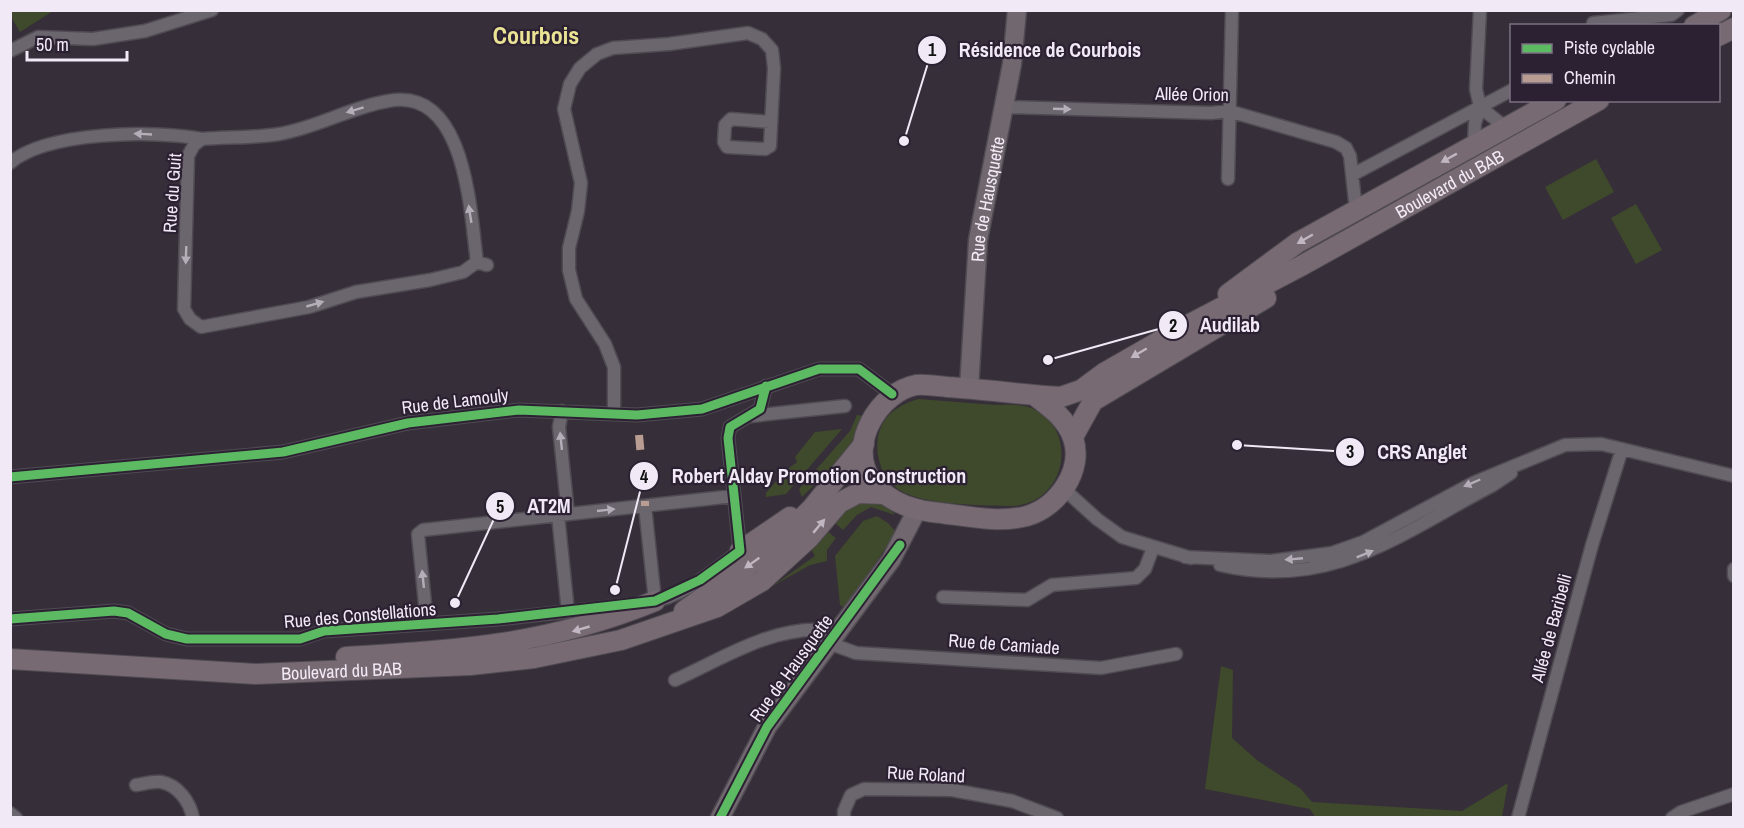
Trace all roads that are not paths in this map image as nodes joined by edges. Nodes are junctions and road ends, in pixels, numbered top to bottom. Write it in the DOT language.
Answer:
graph roads {
  1 [pos="212,10"];
  2 [pos="1017,10"];
  3 [pos="1232,10"];
  4 [pos="1480,10"];
  5 [pos="1678,10"];
  6 [pos="1721,10"];
  7 [pos="1593,21"];
  8 [pos="1697,24"];
  9 [pos="1734,28"];
  10 [pos="1720,35"];
  11 [pos="10,51"];
  12 [pos="1510,91"];
  13 [pos="1552,102"];
  14 [pos="1595,102"];
  15 [pos="1004,107"];
  16 [pos="1480,107"];
  17 [pos="1229,111"];
  18 [pos="771,122"];
  19 [pos="1505,127"];
  20 [pos="202,139"];
  21 [pos="1474,143"];
  22 [pos="10,163"];
  23 [pos="1352,175"];
  24 [pos="1228,179"];
  25 [pos="1356,210"];
  26 [pos="1301,267"];
  27 [pos="1186,326"];
  28 [pos="766,386"];
  29 [pos="969,388"];
  30 [pos="892,394"];
  31 [pos="1034,395"];
  32 [pos="845,406"];
  33 [pos="562,411"];
  34 [pos="614,413"];
  35 [pos="750,417"];
  36 [pos="1073,437"];
  37 [pos="864,444"];
  38 [pos="1622,449"];
  39 [pos="1734,476"];
  40 [pos="10,477"];
  41 [pos="1065,490"];
  42 [pos="824,493"];
  43 [pos="884,494"];
  44 [pos="734,496"];
  45 [pos="645,506"];
  46 [pos="917,510"];
  47 [pos="563,515"];
  48 [pos="1153,548"];
  49 [pos="740,550"];
  50 [pos="1734,569"];
  51 [pos="1734,576"];
  52 [pos="943,597"];
  53 [pos="656,601"];
  54 [pos="568,612"];
  55 [pos="10,619"];
  56 [pos="667,623"];
  57 [pos="427,624"];
  58 [pos="832,640"];
  59 [pos="1176,654"];
  60 [pos="10,659"];
  61 [pos="256,674"];
  62 [pos="675,680"];
  63 [pos="136,785"];
  64 [pos="1734,794"];
  65 [pos="10,813"];
  66 [pos="16,818"];
  67 [pos="193,818"];
  68 [pos="720,818"];
  69 [pos="844,818"];
  70 [pos="1057,818"];
  71 [pos="1518,818"];
  72 [pos="1672,818"];
  1 -- 11 [label="street"];
  2 -- 15 [label="street, Rue de Hausquette"];
  3 -- 17 [label="street"];
  4 -- 16 [label="street"];
  5 -- 7 [label="street"];
  6 -- 8 [label="main road"];
  9 -- 10 [label="main road"];
  12 -- 16 [label="street"];
  13 -- 19 [label="main road"];
  14 -- 26 [label="main road, Boulevard du BAB"];
  15 -- 17 [label="street, Allée Orion, one-way"];
  15 -- 29 [label="street, Rue de Hausquette"];
  16 -- 19 [label="street"];
  16 -- 21 [label="street"];
  16 -- 23 [label="street"];
  17 -- 23 [label="street, Allée Orion"];
  17 -- 24 [label="street"];
  18 -- 34 [label="street"];
  19 -- 21 [label="main road"];
  20 -- 20 [label="street, Rue du Guit, one-way"];
  20 -- 22 [label="street, one-way"];
  21 -- 25 [label="main road, one-way"];
  23 -- 25 [label="street, Allée Orion"];
  25 -- 27 [label="main road, one-way"];
  26 -- 27 [label="main road, Boulevard du BAB"];
  26 -- 36 [label="main road, Boulevard du BAB"];
  27 -- 31 [label="main road, Boulevard du BAB, one-way"];
  28 -- 30 [label="street, Rue de Lamouly"];
  28 -- 34 [label="street, Rue de Lamouly"];
  28 -- 35 [label="street"];
  29 -- 30 [label="main road"];
  29 -- 31 [label="main road"];
  30 -- 37 [label="main road"];
  31 -- 36 [label="main road"];
  32 -- 35 [label="street"];
  33 -- 34 [label="street, Rue de Lamouly"];
  33 -- 40 [label="street, Rue de Lamouly"];
  47 -- 33 [label="street, one-way"];
  35 -- 44 [label="street"];
  36 -- 41 [label="main road"];
  37 -- 42 [label="main road, Boulevard du BAB"];
  37 -- 43 [label="main road"];
  38 -- 39 [label="street"];
  38 -- 48 [label="street"];
  38 -- 71 [label="street, Allée de Baribelli"];
  41 -- 46 [label="main road"];
  41 -- 48 [label="street"];
  42 -- 49 [label="main road"];
  42 -- 56 [label="main road, Boulevard du BAB, one-way"];
  43 -- 46 [label="main road"];
  56 -- 43 [label="main road, Boulevard du BAB, one-way"];
  44 -- 45 [label="street"];
  44 -- 49 [label="street"];
  47 -- 45 [label="street, one-way"];
  45 -- 53 [label="street"];
  46 -- 58 [label="street, Rue de Hausquette"];
  47 -- 54 [label="street"];
  57 -- 47 [label="street, one-way"];
  48 -- 52 [label="street"];
  49 -- 53 [label="street, Rue des Constellations"];
  50 -- 51 [label="street"];
  53 -- 54 [label="street, Rue des Constellations"];
  53 -- 61 [label="main road, one-way"];
  54 -- 57 [label="street, Rue des Constellations"];
  55 -- 57 [label="street, Rue des Constellations"];
  56 -- 61 [label="main road, Boulevard du BAB"];
  58 -- 59 [label="street, Rue de Camiade"];
  58 -- 62 [label="street, Rue de Camiade"];
  58 -- 68 [label="street, Rue de Hausquette"];
  60 -- 61 [label="main road, Boulevard du BAB"];
  63 -- 67 [label="street"];
  64 -- 72 [label="street"];
  65 -- 66 [label="street"];
  69 -- 70 [label="street, Rue Roland"];
}
